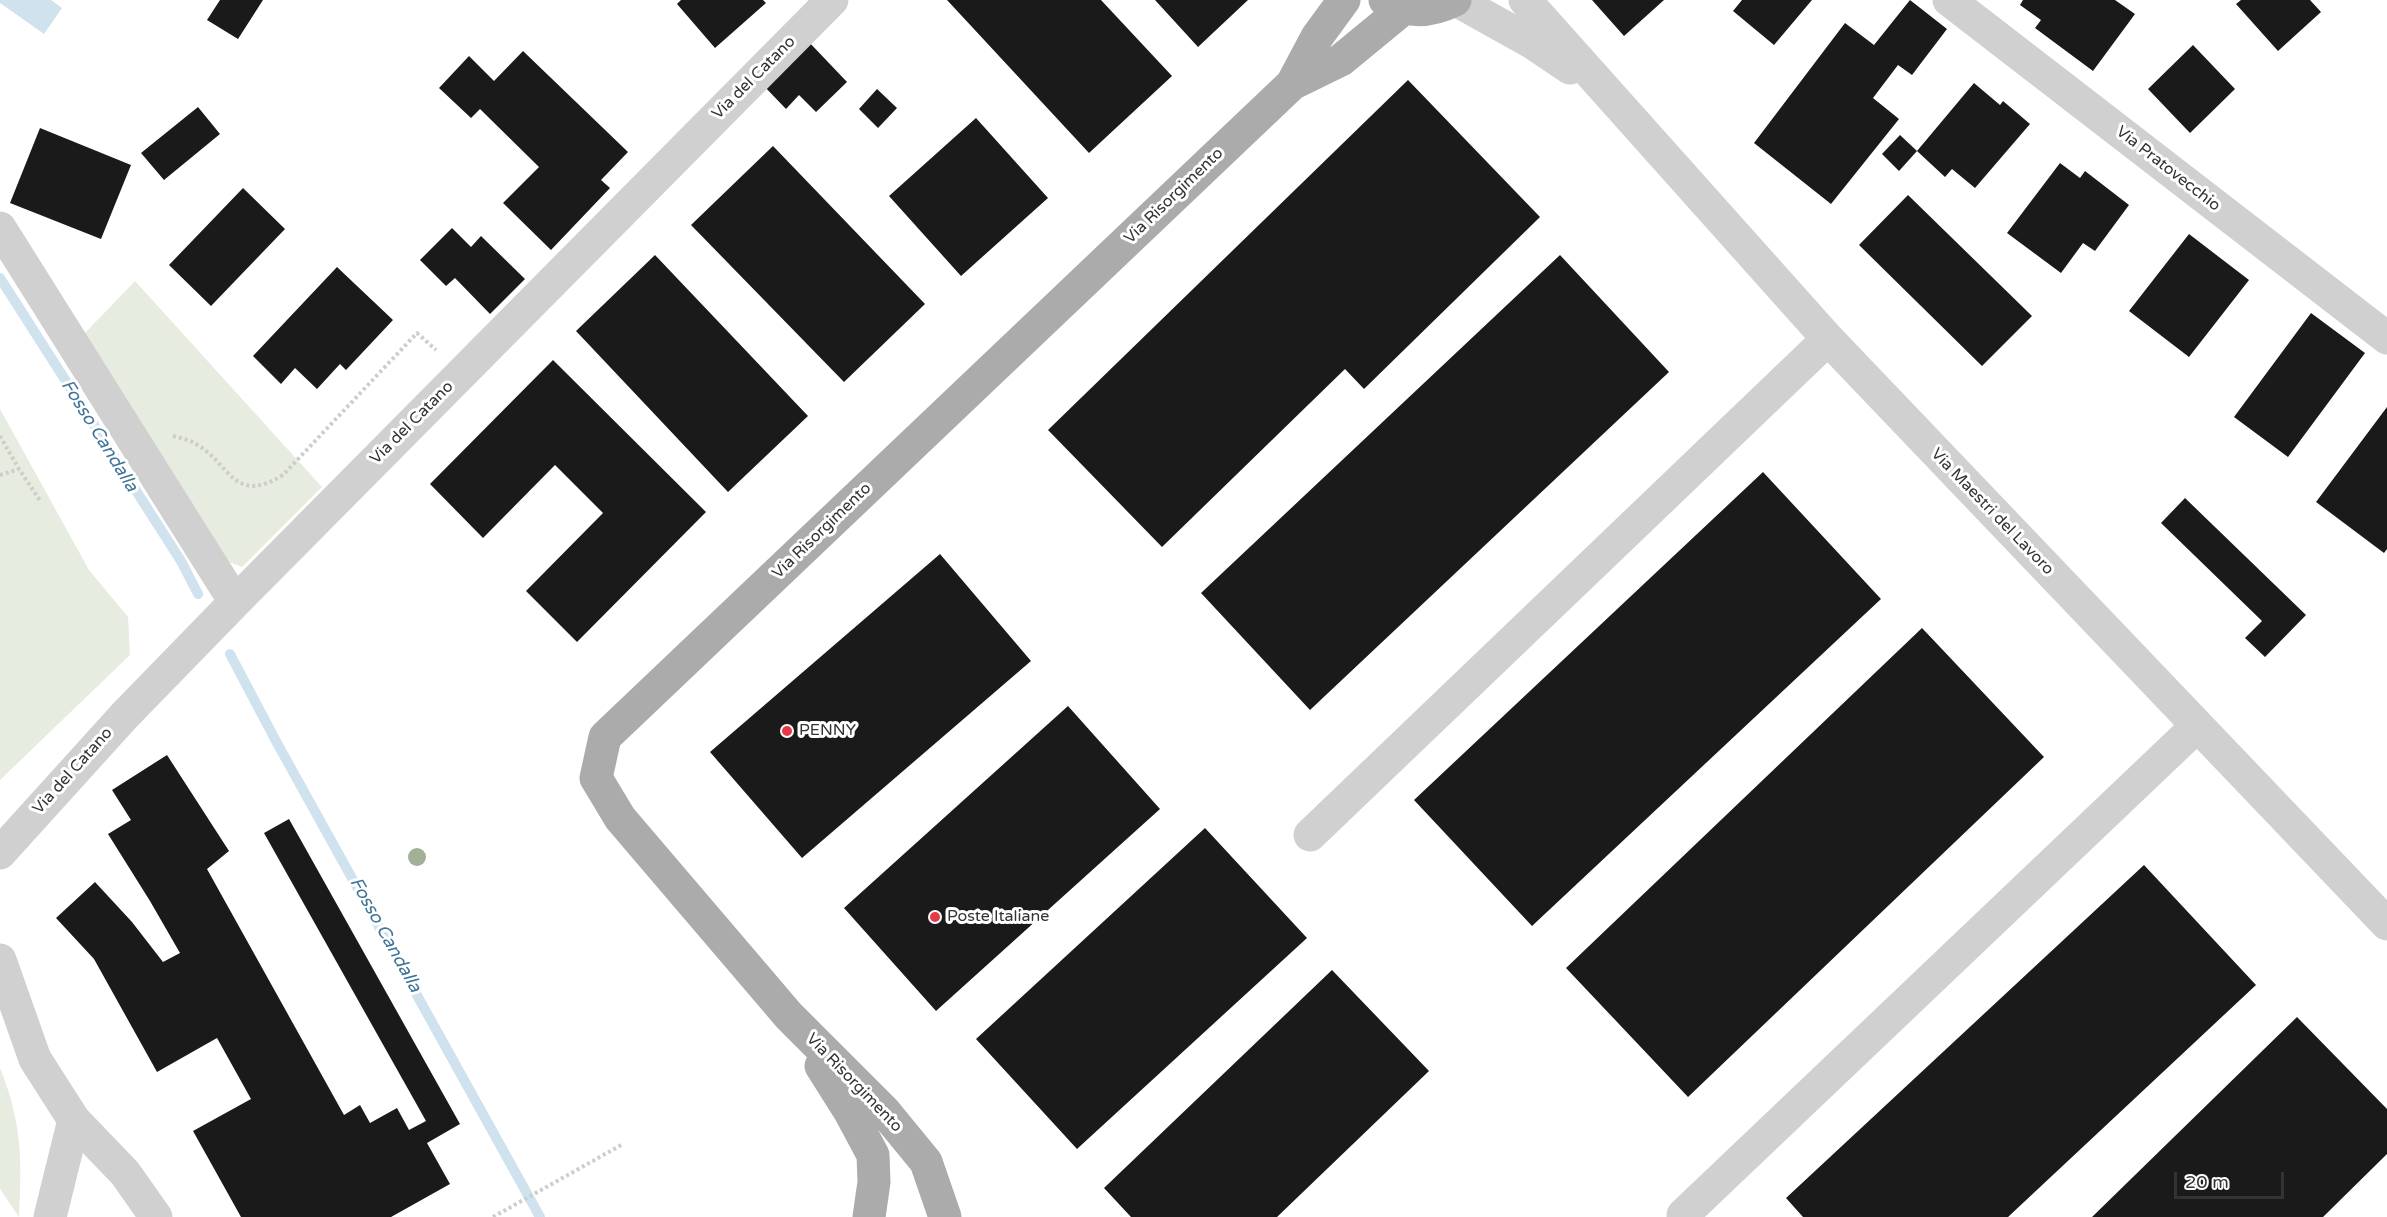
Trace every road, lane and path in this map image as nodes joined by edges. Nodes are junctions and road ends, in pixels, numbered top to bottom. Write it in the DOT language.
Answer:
graph roads {
  1 [pos="832,0"];
  2 [pos="1344,0"];
  3 [pos="1456,0"];
  4 [pos="1525,0"];
  5 [pos="1950,0"];
  6 [pos="1394,4"];
  7 [pos="1292,84"];
  8 [pos="1606,93"];
  9 [pos="0,228"];
  10 [pos="2387,338"];
  11 [pos="1828,339"];
  12 [pos="462,372"];
  13 [pos="0,436"];
  14 [pos="135,445"];
  15 [pos="19,470"];
  16 [pos="0,475"];
  17 [pos="40,502"];
  18 [pos="235,602"];
  19 [pos="2197,726"];
  20 [pos="1310,835"];
  21 [pos="0,853"];
  22 [pos="2387,924"];
  23 [pos="0,960"];
  24 [pos="789,1016"];
  25 [pos="74,1120"];
  26 [pos="623,1144"];
  27 [pos="1683,1215"];
  28 [pos="50,1217"];
  29 [pos="156,1217"];
  30 [pos="493,1217"];
  31 [pos="869,1217"];
  32 [pos="945,1217"];
  1 -- 12 [label="street, Via del Catano"];
  2 -- 7 [label="main road, Via Risorgimento"];
  3 -- 6 [label="main road, Via Maestri del Lavoro"];
  3 -- 8 [label="street, Via Maestri del Lavoro"];
  4 -- 8 [label="street, Via Maestri del Lavoro"];
  5 -- 10 [label="street, Via Pratovecchio"];
  6 -- 7 [label="main road, Via Risorgimento"];
  7 -- 24 [label="main road, Via Risorgimento"];
  8 -- 11 [label="street, Via Maestri del Lavoro"];
  9 -- 14 [label="street"];
  11 -- 19 [label="street, Via Maestri del Lavoro"];
  11 -- 20 [label="street"];
  12 -- 14 [label="path"];
  12 -- 18 [label="street, Via del Catano"];
  13 -- 15 [label="path"];
  14 -- 18 [label="street"];
  15 -- 16 [label="path"];
  15 -- 17 [label="path"];
  18 -- 21 [label="street, Via del Catano"];
  19 -- 22 [label="street, Via Maestri del Lavoro"];
  19 -- 27 [label="street"];
  23 -- 25 [label="street"];
  24 -- 31 [label="main road, Via Risorgimento"];
  24 -- 32 [label="main road, Via Risorgimento"];
  25 -- 28 [label="street"];
  25 -- 29 [label="street"];
  26 -- 30 [label="path"];
}
